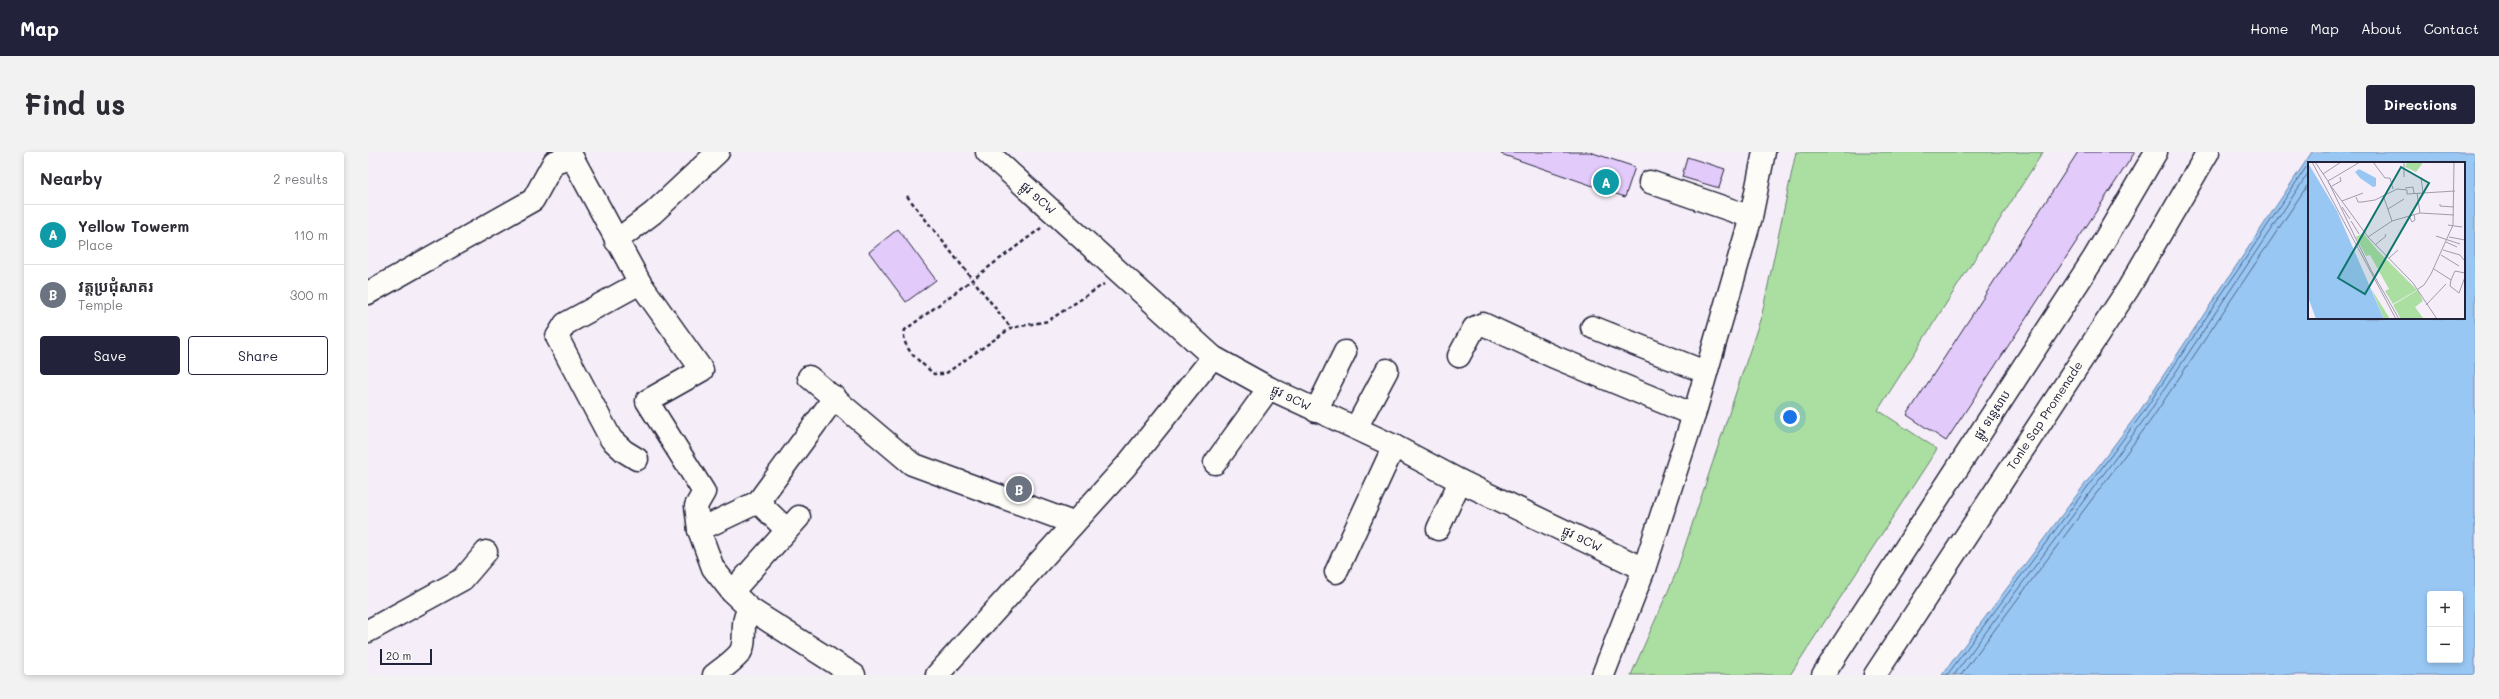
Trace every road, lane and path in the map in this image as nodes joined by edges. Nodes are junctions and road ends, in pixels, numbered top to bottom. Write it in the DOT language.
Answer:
graph roads {
  1 [pos="718,152"];
  2 [pos="1764,152"];
  3 [pos="2156,152"];
  4 [pos="2208,152"];
  5 [pos="1000,156"];
  6 [pos="551,157"];
  7 [pos="1650,182"];
  8 [pos="907,196"];
  9 [pos="1058,216"];
  10 [pos="1751,217"];
  11 [pos="616,241"];
  12 [pos="1120,273"];
  13 [pos="971,278"];
  14 [pos="640,283"];
  15 [pos="368,293"];
  16 [pos="1592,327"];
  17 [pos="1011,328"];
  18 [pos="1345,352"];
  19 [pos="1460,356"];
  20 [pos="1213,357"];
  21 [pos="1387,370"];
  22 [pos="1705,372"];
  23 [pos="808,377"];
  24 [pos="1269,388"];
  25 [pos="835,397"];
  26 [pos="1316,411"];
  27 [pos="1694,415"];
  28 [pos="1356,428"];
  29 [pos="1394,446"];
  30 [pos="637,459"];
  31 [pos="1215,463"];
  32 [pos="1460,481"];
  33 [pos="758,502"];
  34 [pos="1073,523"];
  35 [pos="1438,529"];
  36 [pos="699,530"];
  37 [pos="486,552"];
  38 [pos="1644,569"];
  39 [pos="1336,572"];
  40 [pos="732,592"];
  41 [pos="750,609"];
  42 [pos="368,632"];
  43 [pos="714,675"];
  44 [pos="854,675"];
  45 [pos="937,675"];
  46 [pos="1603,675"];
  47 [pos="1824,675"];
  48 [pos="1875,675"];
  1 -- 11 [label="street"];
  2 -- 10 [label="street"];
  3 -- 47 [label="street, ផ្លូវ ទន្លេសាប"];
  4 -- 48 [label="street, Tonle Sap Promenade"];
  5 -- 9 [label="street, ផ្លូវ ១CW"];
  6 -- 11 [label="street"];
  6 -- 15 [label="street"];
  7 -- 10 [label="street"];
  8 -- 13 [label="path"];
  9 -- 12 [label="street, ផ្លូវ ១CW"];
  9 -- 13 [label="path"];
  10 -- 22 [label="street"];
  11 -- 14 [label="street"];
  12 -- 17 [label="path"];
  12 -- 20 [label="street, ផ្លូវ ១CW"];
  13 -- 17 [label="path"];
  13 -- 17 [label="path"];
  14 -- 30 [label="street"];
  14 -- 36 [label="street"];
  16 -- 22 [label="street"];
  18 -- 26 [label="street"];
  19 -- 27 [label="street"];
  20 -- 24 [label="street, ផ្លូវ ១CW"];
  20 -- 34 [label="street"];
  21 -- 28 [label="street"];
  22 -- 27 [label="street"];
  23 -- 25 [label="street"];
  24 -- 26 [label="street, ផ្លូវ ១CW"];
  24 -- 31 [label="street"];
  25 -- 33 [label="street"];
  25 -- 34 [label="street"];
  26 -- 28 [label="street, ផ្លូវ ១CW"];
  27 -- 38 [label="street"];
  28 -- 29 [label="street, ផ្លូវ ១CW"];
  29 -- 32 [label="street, ផ្លូវ ១CW"];
  29 -- 39 [label="street"];
  32 -- 35 [label="street"];
  32 -- 38 [label="street, ផ្លូវ ១CW"];
  33 -- 36 [label="street"];
  33 -- 40 [label="street"];
  34 -- 45 [label="street"];
  36 -- 40 [label="street"];
  37 -- 42 [label="street"];
  38 -- 46 [label="street"];
  40 -- 41 [label="street"];
  41 -- 43 [label="street"];
  41 -- 44 [label="street"];
}
